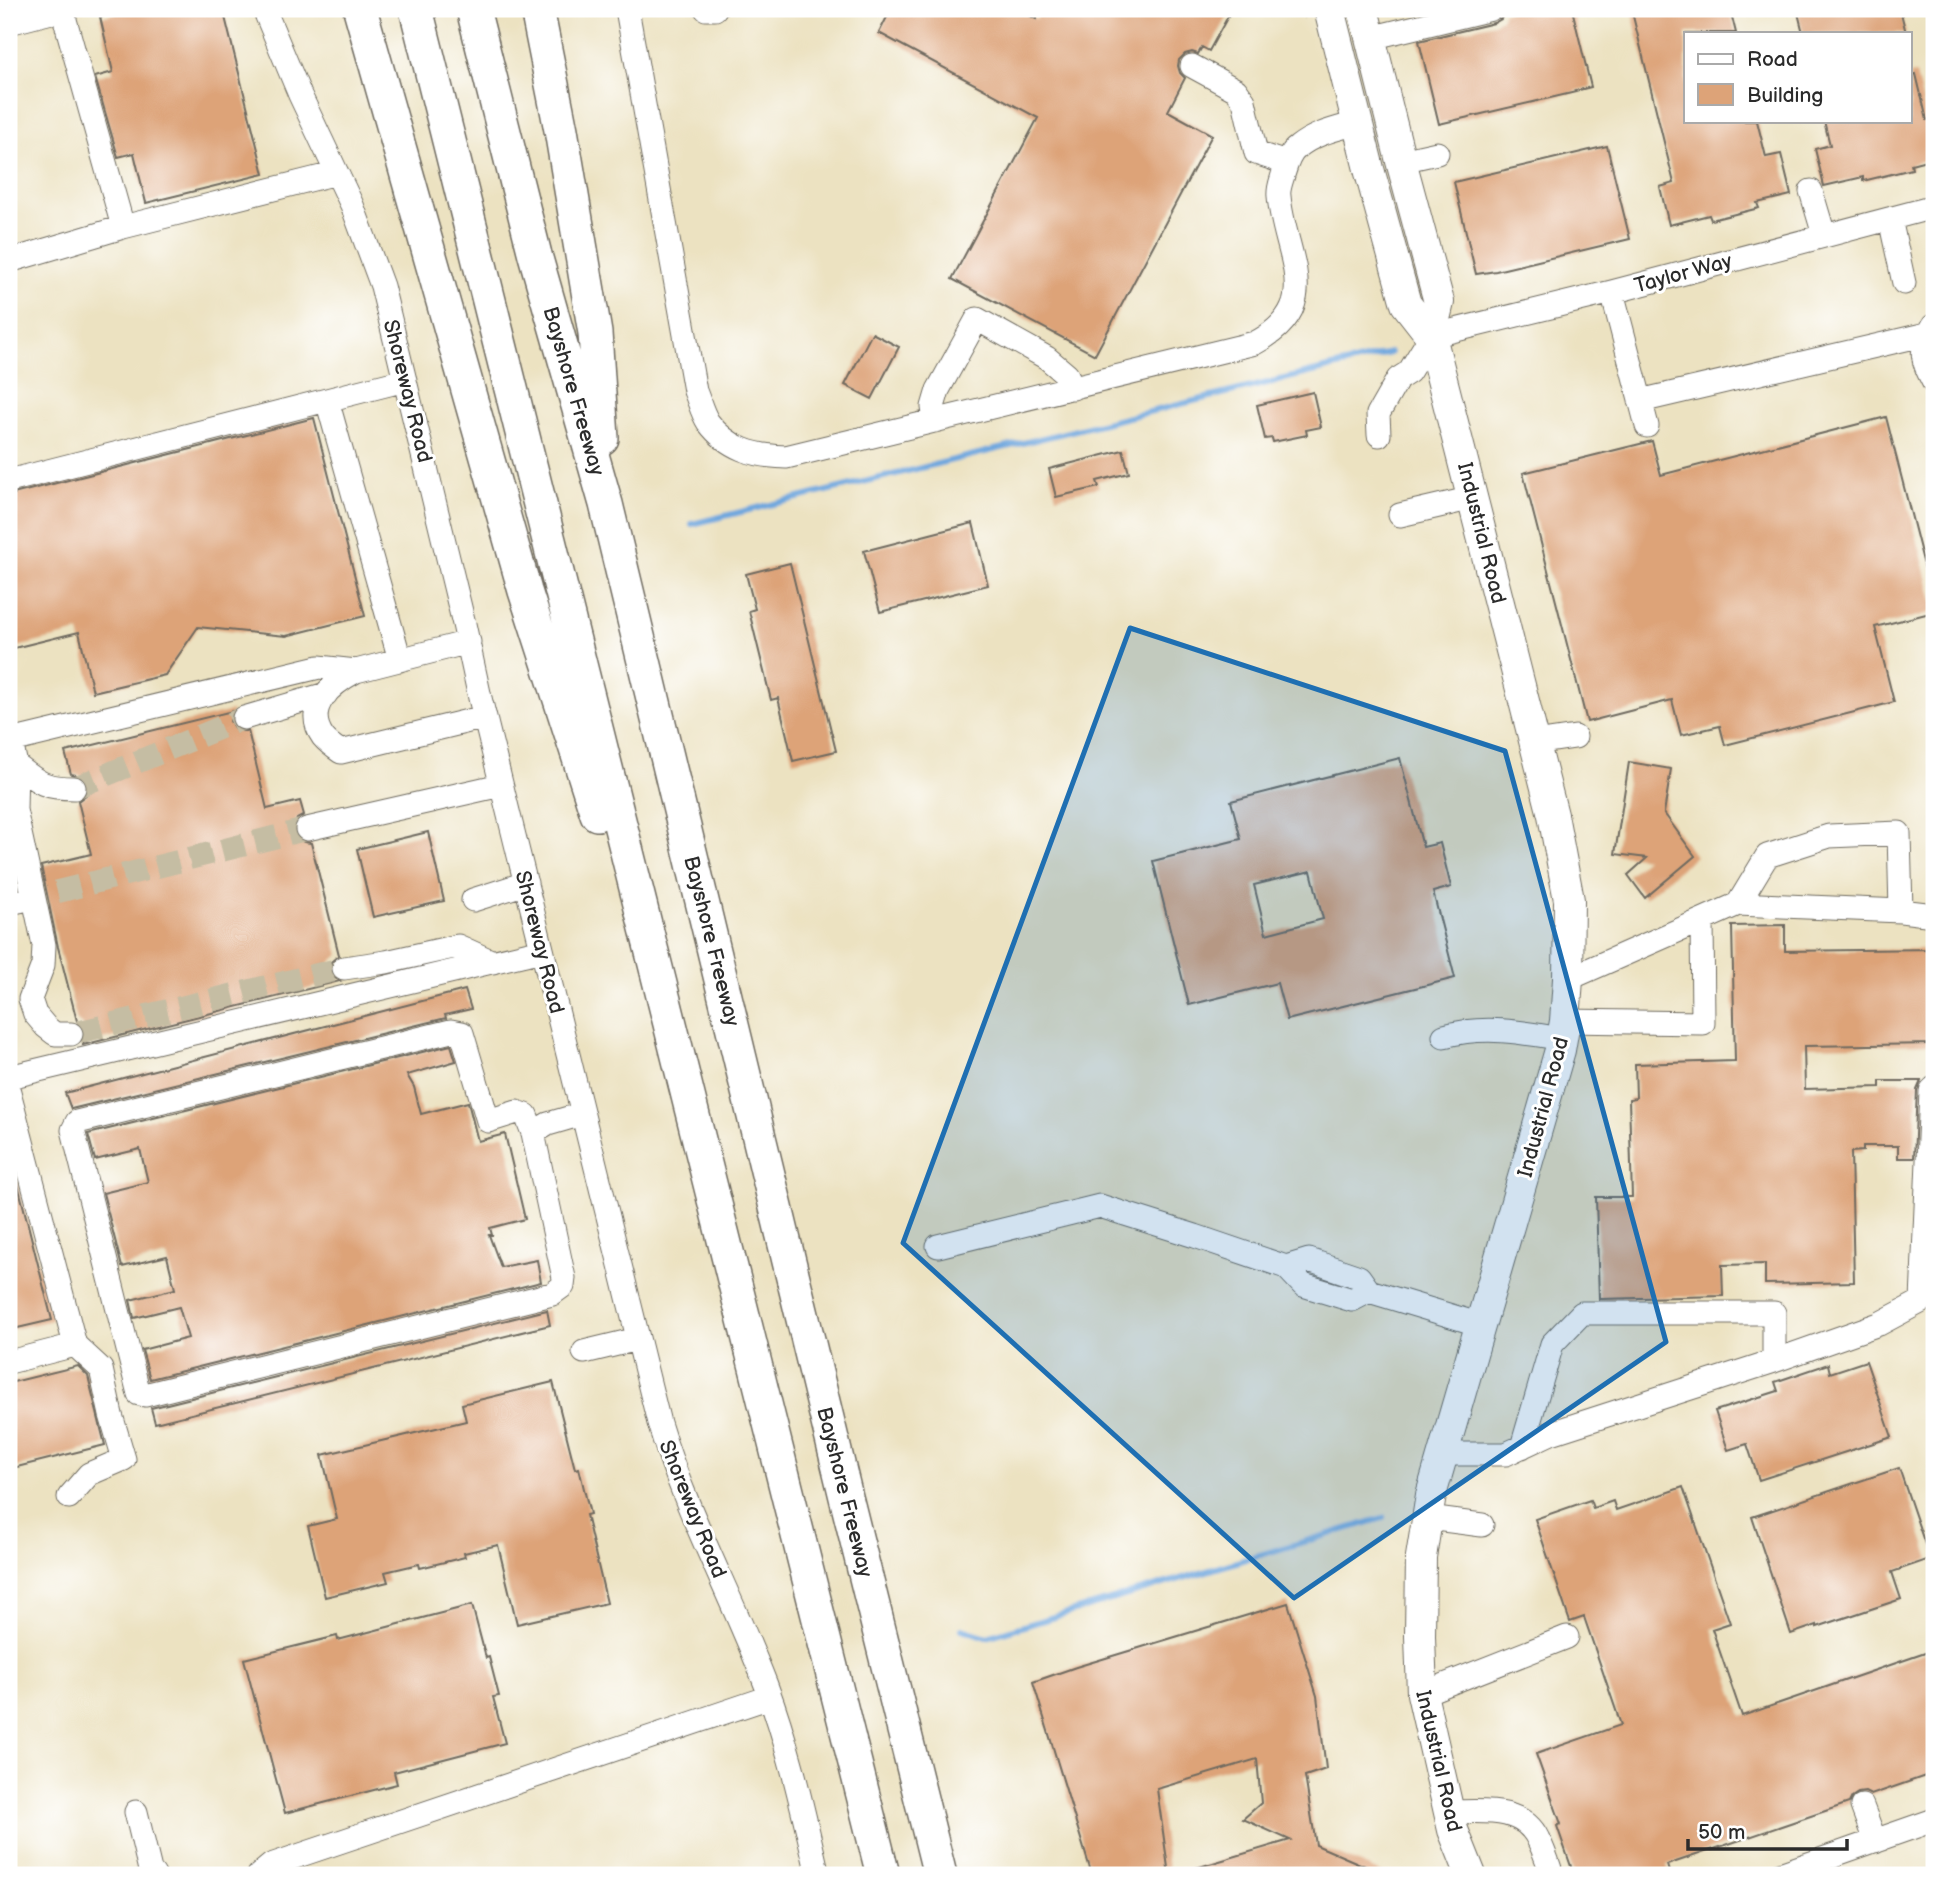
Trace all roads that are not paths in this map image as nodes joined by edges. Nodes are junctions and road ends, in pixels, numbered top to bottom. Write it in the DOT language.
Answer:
graph roads {
  1 [pos="63,9"];
  2 [pos="264,9"];
  3 [pos="360,9"];
  4 [pos="416,9"];
  5 [pos="473,9"];
  6 [pos="537,9"];
  7 [pos="627,9"];
  8 [pos="706,9"];
  9 [pos="715,9"];
  10 [pos="1363,9"];
  11 [pos="1491,9"];
  12 [pos="1318,14"];
  13 [pos="9,23"];
  14 [pos="1370,38"];
  15 [pos="1192,66"];
  16 [pos="1357,122"];
  17 [pos="1437,153"];
  18 [pos="1401,161"];
  19 [pos="1286,163"];
  20 [pos="337,173"];
  21 [pos="1811,191"];
  22 [pos="1933,212"];
  23 [pos="1890,219"];
  24 [pos="123,227"];
  25 [pos="1824,235"];
  26 [pos="9,261"];
  27 [pos="1904,283"];
  28 [pos="1612,292"];
  29 [pos="1931,329"];
  30 [pos="1431,336"];
  31 [pos="405,380"];
  32 [pos="1934,383"];
  33 [pos="1073,388"];
  34 [pos="327,400"];
  35 [pos="1640,401"];
  36 [pos="935,421"];
  37 [pos="1647,426"];
  38 [pos="1379,435"];
  39 [pos="9,481"];
  40 [pos="1473,498"];
  41 [pos="606,504"];
  42 [pos="1400,515"];
  43 [pos="468,642"];
  44 [pos="400,660"];
  45 [pos="356,671"];
  46 [pos="326,694"];
  47 [pos="485,717"];
  48 [pos="244,718"];
  49 [pos="10,737"];
  50 [pos="1576,737"];
  51 [pos="1535,743"];
  52 [pos="13,768"];
  53 [pos="501,785"];
  54 [pos="74,788"];
  55 [pos="307,829"];
  56 [pos="526,883"];
  57 [pos="473,900"];
  58 [pos="1738,904"];
  59 [pos="1901,911"];
  60 [pos="1934,915"];
  61 [pos="1702,920"];
  62 [pos="542,950"];
  63 [pos="494,962"];
  64 [pos="344,968"];
  65 [pos="1569,979"];
  66 [pos="1564,1030"];
  67 [pos="1444,1036"];
  68 [pos="679,1059"];
  69 [pos="9,1076"];
  70 [pos="1934,1088"];
  71 [pos="9,1092"];
  72 [pos="583,1114"];
  73 [pos="533,1133"];
  74 [pos="938,1246"];
  75 [pos="1481,1325"];
  76 [pos="638,1339"];
  77 [pos="75,1345"];
  78 [pos="584,1352"];
  79 [pos="1774,1361"];
  80 [pos="9,1362"];
  81 [pos="1522,1447"];
  82 [pos="1443,1454"];
  83 [pos="69,1497"];
  84 [pos="1428,1518"];
  85 [pos="1482,1525"];
  86 [pos="1567,1637"];
  87 [pos="1422,1694"];
  88 [pos="770,1697"];
  89 [pos="910,1753"];
  90 [pos="1862,1805"];
  91 [pos="136,1812"];
  92 [pos="1449,1812"];
  93 [pos="1934,1820"];
  94 [pos="1875,1841"];
  95 [pos="154,1875"];
  96 [pos="259,1875"];
  97 [pos="818,1875"];
  98 [pos="883,1875"];
  99 [pos="940,1875"];
  100 [pos="953,1875"];
  101 [pos="1471,1875"];
  102 [pos="1552,1875"];
  103 [pos="1777,1875"];
  1 -- 13 [label="street"];
  1 -- 24 [label="street"];
  2 -- 20 [label="street, Shoreway Road"];
  3 -- 68 [label="highway"];
  4 -- 68 [label="highway"];
  5 -- 41 [label="highway, Bayshore Freeway"];
  6 -- 41 [label="highway"];
  7 -- 36 [label="street"];
  8 -- 9 [label="street"];
  10 -- 14 [label="main road, Industrial Road"];
  11 -- 14 [label="street"];
  12 -- 16 [label="main road, Industrial Road"];
  14 -- 18 [label="main road, Industrial Road"];
  15 -- 19 [label="street"];
  16 -- 19 [label="street"];
  16 -- 30 [label="main road, Industrial Road"];
  17 -- 18 [label="street"];
  18 -- 30 [label="main road, Industrial Road"];
  19 -- 33 [label="street"];
  20 -- 24 [label="street"];
  20 -- 31 [label="street, Shoreway Road"];
  21 -- 25 [label="street"];
  22 -- 23 [label="street, Taylor Way"];
  23 -- 25 [label="street, Taylor Way"];
  23 -- 27 [label="street"];
  24 -- 26 [label="street"];
  25 -- 28 [label="street, Taylor Way"];
  28 -- 30 [label="street, Taylor Way"];
  28 -- 35 [label="street"];
  29 -- 32 [label="street"];
  29 -- 35 [label="street"];
  30 -- 38 [label="street"];
  30 -- 40 [label="main road, Industrial Road"];
  31 -- 34 [label="street"];
  31 -- 43 [label="street, Shoreway Road"];
  33 -- 36 [label="street"];
  33 -- 36 [label="street"];
  34 -- 39 [label="street"];
  34 -- 44 [label="street"];
  35 -- 37 [label="street"];
  40 -- 42 [label="street"];
  40 -- 51 [label="main road, Industrial Road"];
  41 -- 89 [label="highway, Bayshore Freeway"];
  43 -- 44 [label="street"];
  43 -- 47 [label="street, Shoreway Road"];
  44 -- 45 [label="street"];
  45 -- 46 [label="street"];
  45 -- 49 [label="street"];
  46 -- 47 [label="street"];
  46 -- 48 [label="street"];
  47 -- 53 [label="street, Shoreway Road"];
  49 -- 52 [label="street"];
  50 -- 51 [label="street"];
  51 -- 65 [label="main road, Industrial Road"];
  52 -- 54 [label="street"];
  52 -- 69 [label="street"];
  53 -- 55 [label="street"];
  53 -- 56 [label="street, Shoreway Road"];
  56 -- 57 [label="street"];
  56 -- 62 [label="street, Shoreway Road"];
  58 -- 59 [label="street"];
  58 -- 59 [label="street"];
  58 -- 61 [label="street"];
  59 -- 60 [label="street"];
  61 -- 65 [label="street"];
  61 -- 66 [label="street"];
  62 -- 63 [label="street"];
  62 -- 72 [label="street, Shoreway Road"];
  63 -- 64 [label="street"];
  63 -- 69 [label="street"];
  65 -- 66 [label="main road, Industrial Road"];
  66 -- 67 [label="street"];
  66 -- 75 [label="main road, Industrial Road"];
  68 -- 98 [label="highway"];
  70 -- 79 [label="street"];
  71 -- 77 [label="street"];
  72 -- 73 [label="street"];
  72 -- 76 [label="street, Shoreway Road"];
  73 -- 73 [label="street"];
  74 -- 75 [label="street"];
  75 -- 82 [label="main road, Industrial Road"];
  76 -- 78 [label="street"];
  76 -- 88 [label="street, Shoreway Road"];
  77 -- 80 [label="street"];
  77 -- 83 [label="street"];
  79 -- 81 [label="street"];
  79 -- 81 [label="street"];
  81 -- 82 [label="street"];
  82 -- 84 [label="main road, Industrial Road"];
  84 -- 85 [label="street"];
  84 -- 87 [label="main road, Industrial Road"];
  86 -- 87 [label="street"];
  87 -- 92 [label="main road, Industrial Road"];
  88 -- 96 [label="street"];
  88 -- 97 [label="street, Shoreway Road"];
  89 -- 99 [label="highway, Bayshore Freeway"];
  89 -- 100 [label="highway"];
  90 -- 94 [label="street"];
  91 -- 95 [label="street"];
  92 -- 101 [label="main road, Industrial Road"];
  92 -- 102 [label="street"];
  93 -- 94 [label="street"];
  94 -- 103 [label="street"];
}
